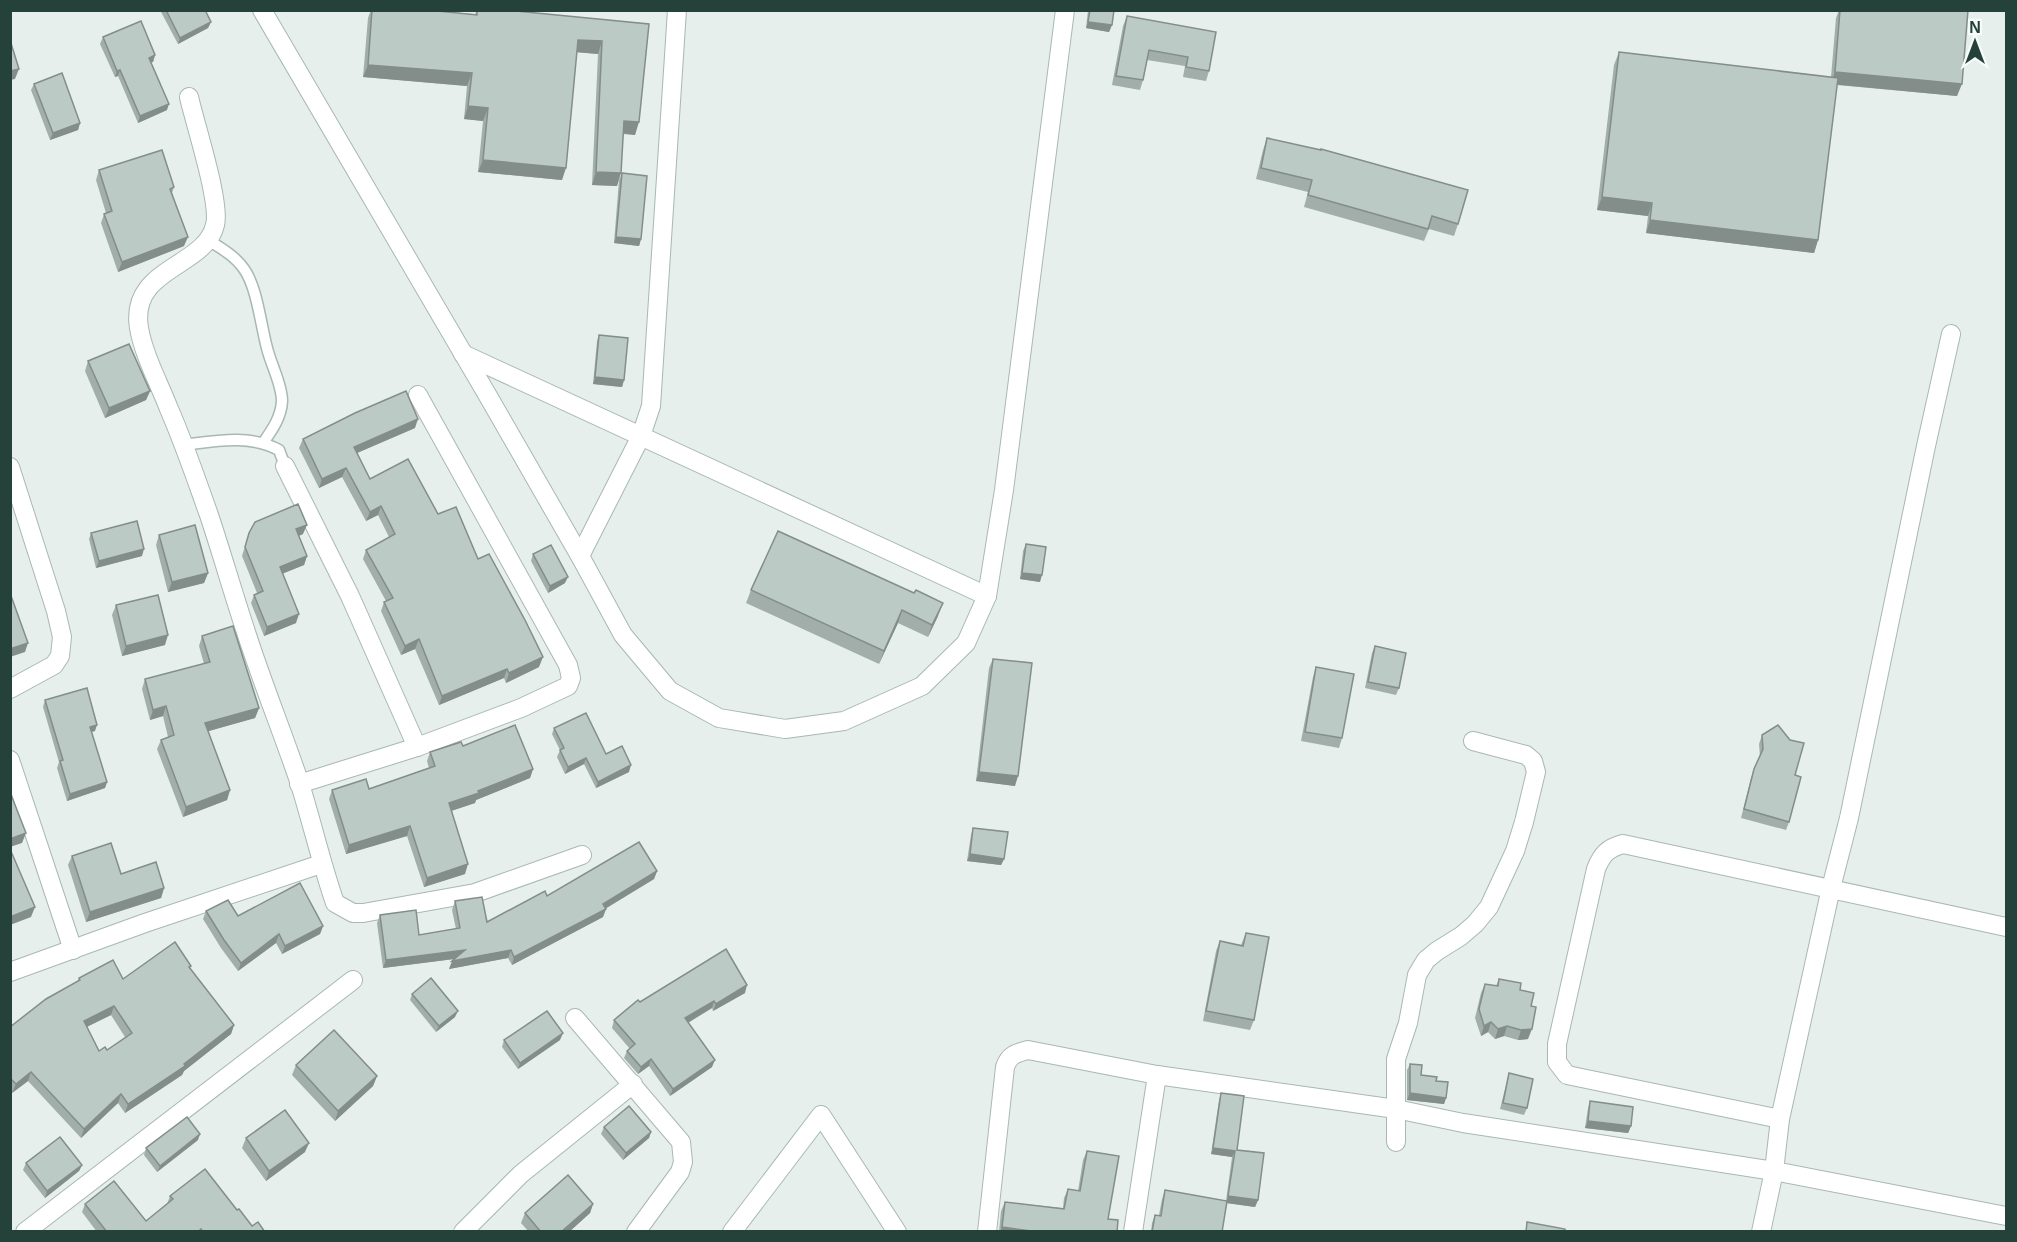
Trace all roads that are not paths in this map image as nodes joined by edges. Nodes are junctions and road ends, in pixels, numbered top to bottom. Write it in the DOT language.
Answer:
graph roads {
  1 [pos="261,10"];
  2 [pos="677,10"];
  3 [pos="1065,10"];
  4 [pos="189,97"];
  5 [pos="208,240"];
  6 [pos="1951,334"];
  7 [pos="464,354"];
  8 [pos="418,395"];
  9 [pos="641,436"];
  10 [pos="263,443"];
  11 [pos="183,445"];
  12 [pos="285,466"];
  13 [pos="10,467"];
  14 [pos="580,556"];
  15 [pos="987,596"];
  16 [pos="10,689"];
  17 [pos="1473,741"];
  18 [pos="417,747"];
  19 [pos="10,760"];
  20 [pos="299,784"];
  21 [pos="582,855"];
  22 [pos="321,864"];
  23 [pos="1830,888"];
  24 [pos="2007,927"];
  25 [pos="73,950"];
  26 [pos="10,972"];
  27 [pos="353,980"];
  28 [pos="575,1018"];
  29 [pos="1157,1075"];
  30 [pos="633,1084"];
  31 [pos="1396,1109"];
  32 [pos="1780,1119"];
  33 [pos="1396,1142"];
  34 [pos="1774,1171"];
  35 [pos="2007,1216"];
  36 [pos="25,1232"];
  37 [pos="463,1232"];
  38 [pos="636,1232"];
  39 [pos="732,1232"];
  40 [pos="897,1232"];
  41 [pos="987,1232"];
  42 [pos="1133,1232"];
  43 [pos="1761,1232"];
  1 -- 7 [label="street"];
  2 -- 9 [label="street"];
  3 -- 15 [label="street"];
  4 -- 5 [label="street"];
  5 -- 10 [label="lane"];
  5 -- 11 [label="street"];
  6 -- 23 [label="street"];
  7 -- 9 [label="street"];
  7 -- 14 [label="street"];
  8 -- 18 [label="street"];
  9 -- 14 [label="street"];
  9 -- 15 [label="street"];
  10 -- 11 [label="lane"];
  10 -- 12 [label="lane"];
  11 -- 20 [label="street"];
  12 -- 18 [label="street"];
  13 -- 16 [label="street"];
  14 -- 15 [label="street"];
  17 -- 31 [label="street"];
  18 -- 20 [label="street"];
  19 -- 25 [label="street"];
  20 -- 22 [label="street"];
  21 -- 22 [label="street"];
  22 -- 25 [label="street"];
  23 -- 24 [label="street"];
  23 -- 32 [label="street"];
  23 -- 32 [label="street"];
  25 -- 26 [label="street"];
  27 -- 36 [label="street"];
  28 -- 30 [label="street"];
  29 -- 31 [label="street"];
  29 -- 41 [label="street"];
  29 -- 42 [label="street"];
  30 -- 37 [label="street"];
  30 -- 38 [label="street"];
  31 -- 33 [label="street"];
  31 -- 34 [label="street"];
  32 -- 34 [label="street"];
  34 -- 35 [label="street"];
  34 -- 43 [label="street"];
  39 -- 40 [label="street"];
}
